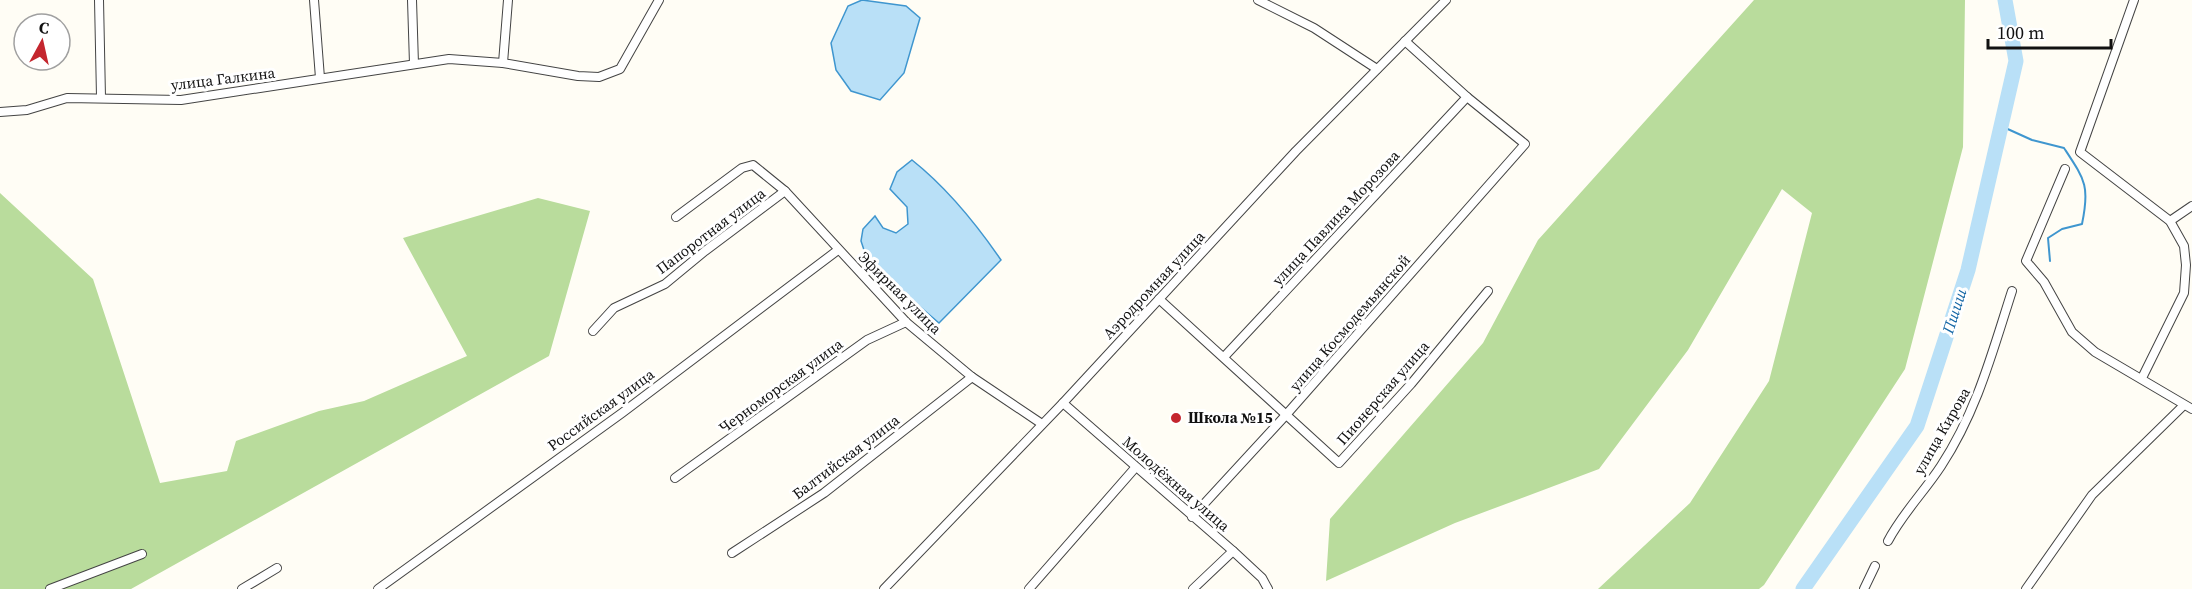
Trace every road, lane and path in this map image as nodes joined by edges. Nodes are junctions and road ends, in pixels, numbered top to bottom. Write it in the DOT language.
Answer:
graph roads {
  1 [pos="99,0"];
  2 [pos="314,0"];
  3 [pos="412,0"];
  4 [pos="508,0"];
  5 [pos="659,0"];
  6 [pos="1258,0"];
  7 [pos="1446,0"];
  8 [pos="2134,0"];
  9 [pos="1405,41"];
  10 [pos="503,63"];
  11 [pos="414,64"];
  12 [pos="1377,69"];
  13 [pos="320,78"];
  14 [pos="101,97"];
  15 [pos="1467,97"];
  16 [pos="0,112"];
  17 [pos="2065,169"];
  18 [pos="785,191"];
  19 [pos="2192,206"];
  20 [pos="676,217"];
  21 [pos="2170,221"];
  22 [pos="838,250"];
  23 [pos="1488,291"];
  24 [pos="2012,291"];
  25 [pos="1159,299"];
  26 [pos="906,322"];
  27 [pos="593,331"];
  28 [pos="1224,357"];
  29 [pos="972,377"];
  30 [pos="2142,378"];
  31 [pos="1063,403"];
  32 [pos="2184,405"];
  33 [pos="2192,409"];
  34 [pos="1285,416"];
  35 [pos="1042,424"];
  36 [pos="1135,468"];
  37 [pos="675,478"];
  38 [pos="1192,517"];
  39 [pos="1888,541"];
  40 [pos="1233,551"];
  41 [pos="142,554"];
  42 [pos="732,554"];
  43 [pos="1875,566"];
  44 [pos="276,568"];
  45 [pos="73,586"];
  46 [pos="50,589"];
  47 [pos="242,589"];
  48 [pos="378,589"];
  49 [pos="884,589"];
  50 [pos="1029,589"];
  51 [pos="1193,589"];
  52 [pos="1268,589"];
  53 [pos="1864,589"];
  54 [pos="2026,589"];
  1 -- 14 [label="street"];
  2 -- 13 [label="street"];
  3 -- 11 [label="street"];
  4 -- 10 [label="street"];
  5 -- 10 [label="street, улица Галкина"];
  6 -- 12 [label="street"];
  7 -- 9 [label="street, Аэродромная улица"];
  8 -- 21 [label="street"];
  9 -- 12 [label="street, Аэродромная улица"];
  9 -- 15 [label="street"];
  10 -- 11 [label="street, улица Галкина"];
  11 -- 13 [label="street, улица Галкина"];
  12 -- 25 [label="street, Аэродромная улица"];
  13 -- 14 [label="street, улица Галкина"];
  14 -- 16 [label="street, улица Галкина"];
  15 -- 28 [label="street, улица Павлика Морозова"];
  15 -- 34 [label="street, улица Космодемьянской"];
  17 -- 30 [label="street"];
  18 -- 20 [label="street, Эфирная улица"];
  18 -- 22 [label="street, Эфирная улица"];
  18 -- 27 [label="street, Папоротная улица"];
  19 -- 21 [label="street"];
  21 -- 30 [label="street"];
  22 -- 26 [label="street, Эфирная улица"];
  22 -- 48 [label="street, Российская улица"];
  23 -- 34 [label="street, Пионерская улица"];
  24 -- 39 [label="street, улица Кирова"];
  25 -- 28 [label="street, Пионерская улица"];
  25 -- 31 [label="street, Аэродромная улица"];
  26 -- 29 [label="street, Эфирная улица"];
  26 -- 37 [label="street, Черноморская улица"];
  28 -- 34 [label="street, Пионерская улица"];
  29 -- 35 [label="street, Эфирная улица"];
  29 -- 42 [label="street, Балтийская улица"];
  30 -- 32 [label="street"];
  31 -- 35 [label="street, Аэродромная улица"];
  31 -- 36 [label="street, Молодёжная улица"];
  32 -- 33 [label="street"];
  32 -- 54 [label="street"];
  34 -- 38 [label="street, улица Космодемьянской"];
  35 -- 49 [label="street, Аэродромная улица"];
  36 -- 38 [label="street, Молодёжная улица"];
  36 -- 50 [label="street"];
  38 -- 40 [label="street, Молодёжная улица"];
  40 -- 51 [label="street"];
  40 -- 52 [label="street, Молодёжная улица"];
  41 -- 45 [label="street"];
  43 -- 53 [label="street"];
  44 -- 47 [label="street"];
  45 -- 46 [label="street"];
}
